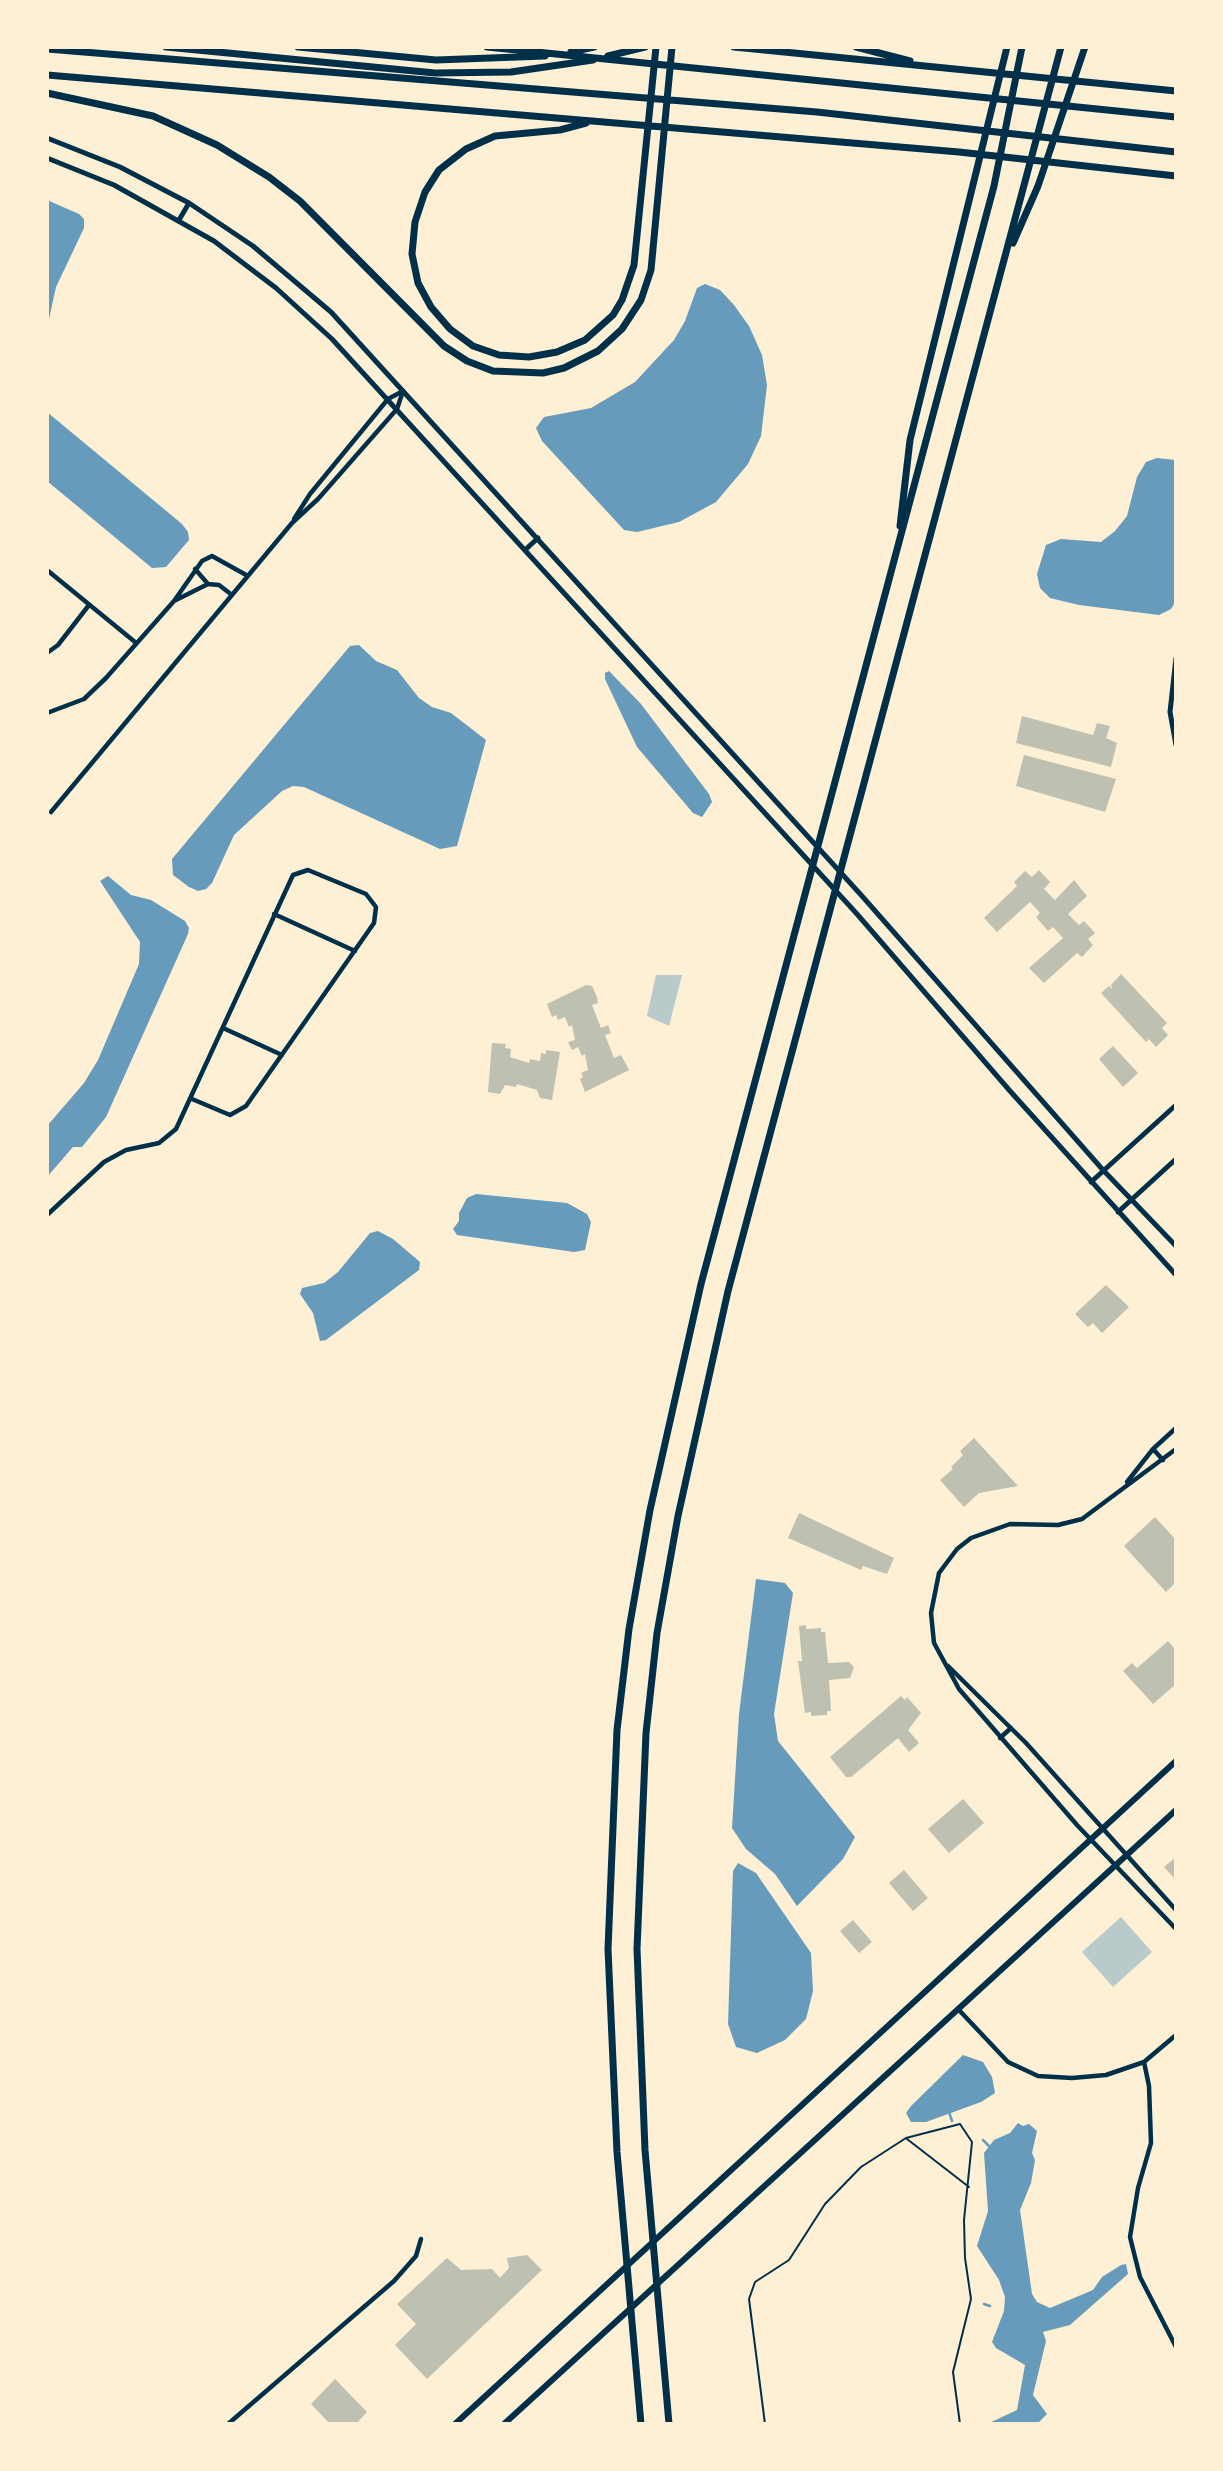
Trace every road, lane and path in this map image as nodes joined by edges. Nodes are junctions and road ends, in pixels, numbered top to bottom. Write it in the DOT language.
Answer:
graph roads {
  1 [pos="166,47"];
  2 [pos="298,47"];
  3 [pos="487,47"];
  4 [pos="594,47"];
  5 [pos="645,47"];
  6 [pos="656,47"];
  7 [pos="672,47"];
  8 [pos="734,47"];
  9 [pos="856,47"];
  10 [pos="1060,47"];
  11 [pos="1085,47"];
  12 [pos="47,49"];
  13 [pos="1007,49"];
  14 [pos="1021,51"];
  15 [pos="935,67"];
  16 [pos="47,75"];
  17 [pos="1176,91"];
  18 [pos="47,93"];
  19 [pos="1176,117"];
  20 [pos="593,121"];
  21 [pos="47,138"];
  22 [pos="1176,152"];
  23 [pos="47,158"];
  24 [pos="1176,176"];
  25 [pos="188,203"];
  26 [pos="179,220"];
  27 [pos="1005,260"];
  28 [pos="404,390"];
  29 [pos="388,398"];
  30 [pos="397,409"];
  31 [pos="292,523"];
  32 [pos="538,538"];
  33 [pos="524,550"];
  34 [pos="897,551"];
  35 [pos="195,569"];
  36 [pos="47,570"];
  37 [pos="248,576"];
  38 [pos="208,584"];
  39 [pos="584,590"];
  40 [pos="232,595"];
  41 [pos="572,600"];
  42 [pos="174,601"];
  43 [pos="89,606"];
  44 [pos="135,642"];
  45 [pos="47,653"];
  46 [pos="1176,658"];
  47 [pos="47,713"];
  48 [pos="1176,745"];
  49 [pos="51,812"];
  50 [pos="274,914"];
  51 [pos="355,951"];
  52 [pos="223,1028"];
  53 [pos="282,1055"];
  54 [pos="192,1098"];
  55 [pos="1176,1105"];
  56 [pos="1176,1159"];
  57 [pos="1103,1170"];
  58 [pos="1091,1182"];
  59 [pos="1130,1200"];
  60 [pos="1118,1212"];
  61 [pos="47,1215"];
  62 [pos="1176,1246"];
  63 [pos="1174,1272"];
  64 [pos="1176,1427"];
  65 [pos="1153,1449"];
  66 [pos="1176,1449"];
  67 [pos="1163,1460"];
  68 [pos="1124,1485"];
  69 [pos="942,1660"];
  70 [pos="1011,1728"];
  71 [pos="1000,1738"];
  72 [pos="1176,1761"];
  73 [pos="1176,1810"];
  74 [pos="1103,1827"];
  75 [pos="1090,1839"];
  76 [pos="1127,1855"];
  77 [pos="1116,1865"];
  78 [pos="1176,1910"];
  79 [pos="1176,1929"];
  80 [pos="958,2009"];
  81 [pos="1176,2035"];
  82 [pos="1144,2062"];
  83 [pos="905,2138"];
  84 [pos="970,2188"];
  85 [pos="421,2239"];
  86 [pos="1176,2347"];
  87 [pos="228,2424"];
  88 [pos="454,2424"];
  89 [pos="504,2424"];
  90 [pos="641,2424"];
  91 [pos="669,2424"];
  92 [pos="765,2424"];
  93 [pos="960,2424"];
  1 -- 5 [label="highway"];
  2 -- 4 [label="highway"];
  3 -- 19 [label="highway"];
  6 -- 20 [label="highway"];
  7 -- 18 [label="highway"];
  8 -- 15 [label="highway"];
  9 -- 15 [label="highway"];
  10 -- 27 [label="highway"];
  11 -- 27 [label="highway"];
  12 -- 22 [label="highway"];
  13 -- 34 [label="highway"];
  14 -- 34 [label="highway"];
  15 -- 17 [label="highway"];
  16 -- 20 [label="highway"];
  20 -- 24 [label="highway"];
  21 -- 25 [label="street"];
  23 -- 26 [label="street"];
  25 -- 26 [label="street"];
  25 -- 28 [label="street"];
  26 -- 29 [label="street"];
  27 -- 91 [label="highway"];
  28 -- 29 [label="street"];
  28 -- 30 [label="street"];
  28 -- 32 [label="street"];
  29 -- 30 [label="street"];
  29 -- 31 [label="street"];
  30 -- 31 [label="street"];
  30 -- 33 [label="street"];
  31 -- 37 [label="street"];
  32 -- 33 [label="street"];
  32 -- 39 [label="street"];
  33 -- 41 [label="street"];
  34 -- 90 [label="highway"];
  35 -- 37 [label="street"];
  35 -- 38 [label="street"];
  35 -- 42 [label="street"];
  36 -- 43 [label="street"];
  37 -- 40 [label="street"];
  38 -- 40 [label="street"];
  38 -- 42 [label="street"];
  39 -- 41 [label="street"];
  39 -- 57 [label="street"];
  40 -- 49 [label="street"];
  41 -- 58 [label="street"];
  42 -- 44 [label="street"];
  43 -- 44 [label="street"];
  43 -- 45 [label="street"];
  44 -- 47 [label="street"];
  46 -- 48 [label="street"];
  50 -- 51 [label="street"];
  50 -- 51 [label="street"];
  50 -- 52 [label="street"];
  51 -- 53 [label="street"];
  52 -- 53 [label="street"];
  52 -- 54 [label="street"];
  53 -- 54 [label="street"];
  54 -- 61 [label="street"];
  55 -- 57 [label="street"];
  56 -- 59 [label="street"];
  57 -- 58 [label="street"];
  57 -- 59 [label="street"];
  58 -- 60 [label="street"];
  59 -- 60 [label="street"];
  59 -- 62 [label="street"];
  60 -- 63 [label="street"];
  64 -- 65 [label="street"];
  65 -- 67 [label="street"];
  65 -- 68 [label="street"];
  66 -- 67 [label="street"];
  67 -- 68 [label="street"];
  68 -- 69 [label="street"];
  69 -- 70 [label="street"];
  69 -- 71 [label="street"];
  70 -- 71 [label="street"];
  70 -- 74 [label="street"];
  71 -- 75 [label="street"];
  72 -- 74 [label="main road"];
  73 -- 76 [label="main road"];
  74 -- 75 [label="main road"];
  74 -- 76 [label="street"];
  75 -- 77 [label="street"];
  75 -- 88 [label="main road"];
  76 -- 77 [label="main road"];
  76 -- 78 [label="street"];
  77 -- 79 [label="street"];
  77 -- 80 [label="main road"];
  80 -- 82 [label="street"];
  80 -- 89 [label="main road"];
  81 -- 82 [label="street"];
  82 -- 86 [label="street"];
  83 -- 84 [label="lane"];
  83 -- 84 [label="lane"];
  83 -- 92 [label="lane"];
  84 -- 93 [label="lane"];
  85 -- 87 [label="street"];
}
